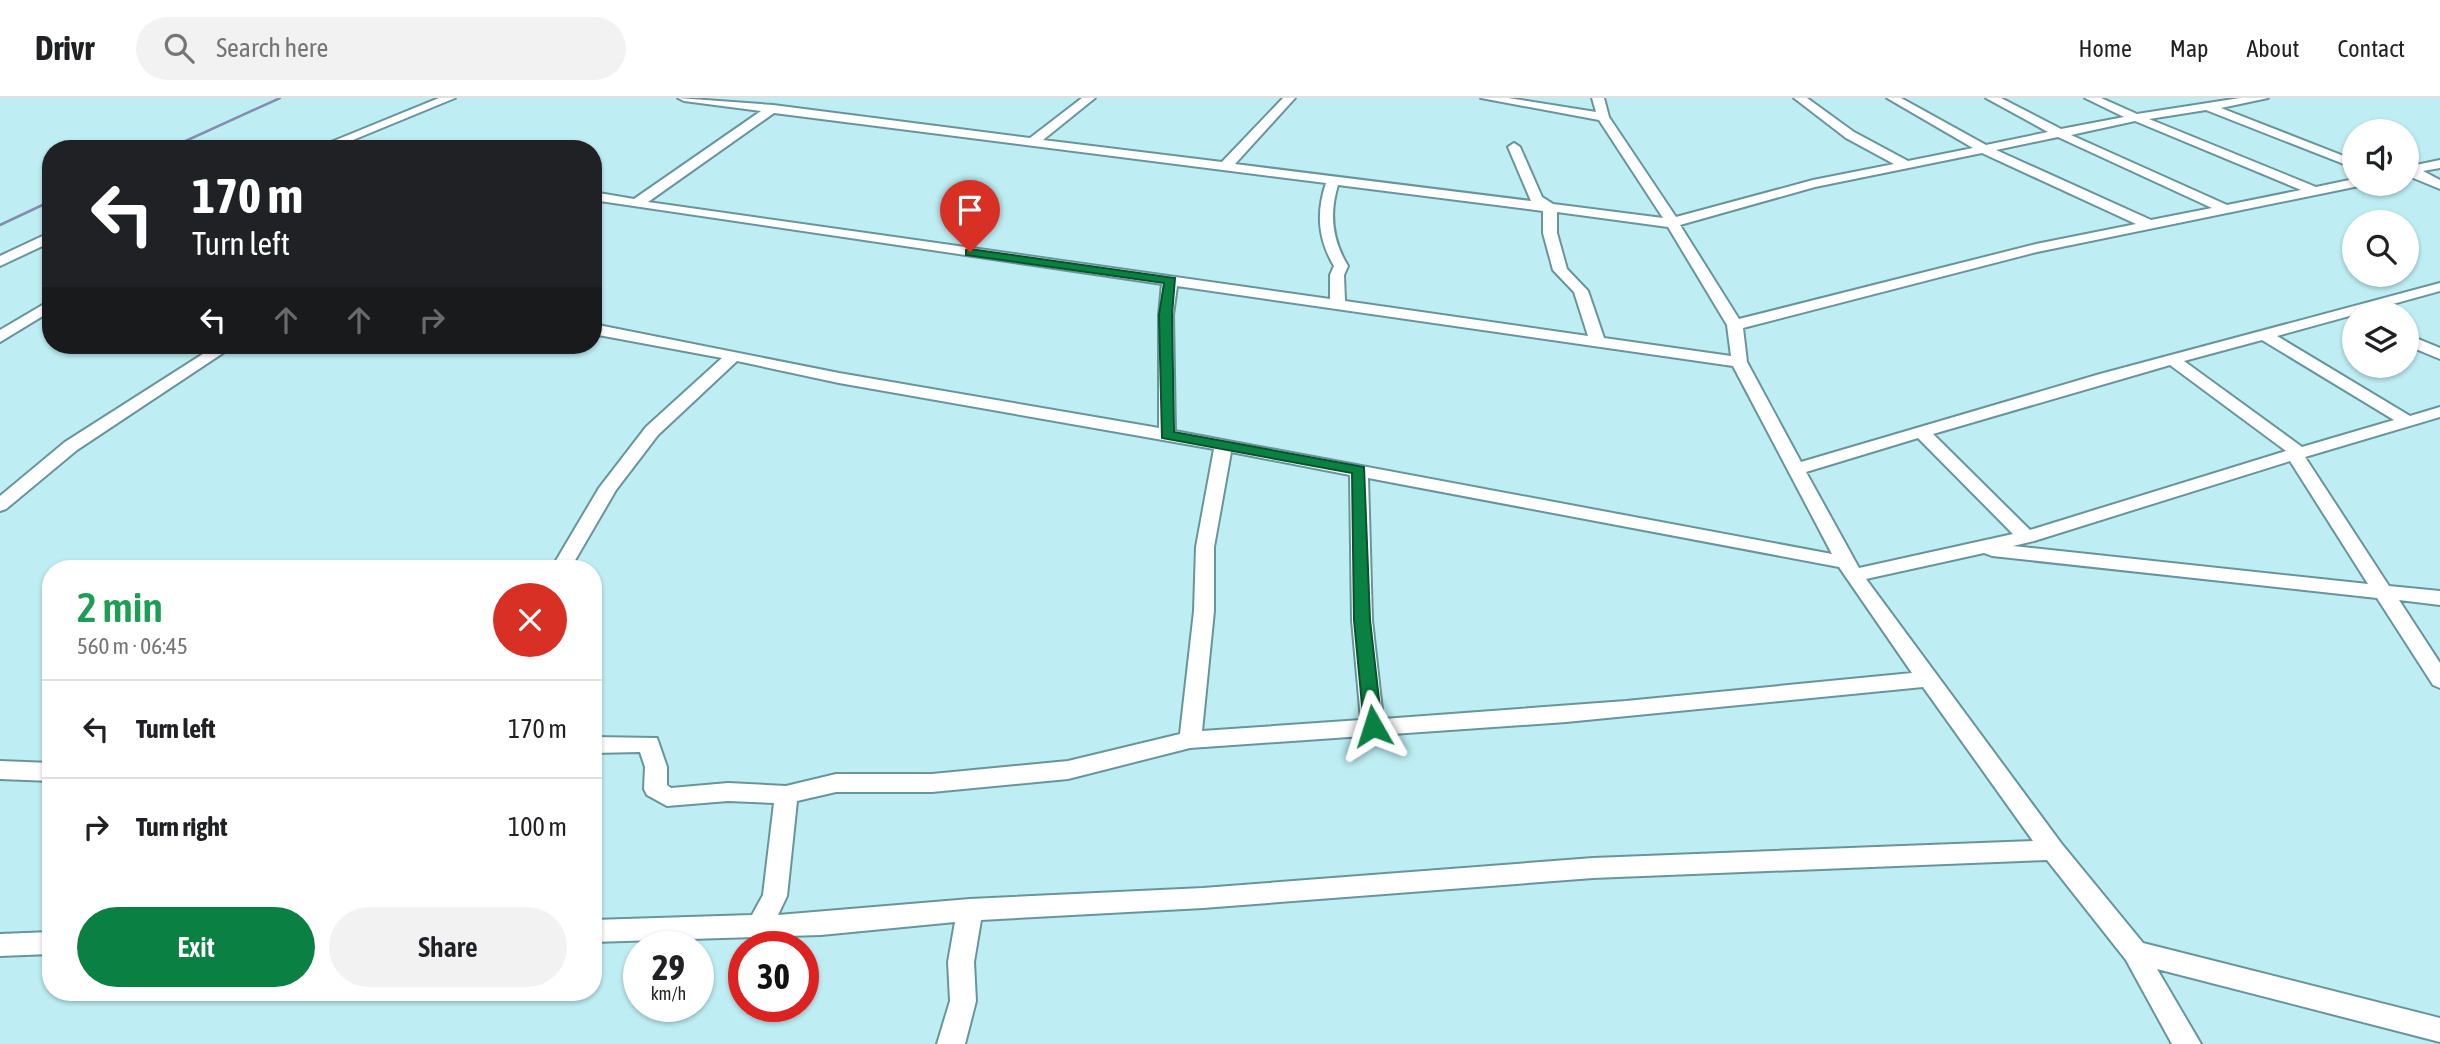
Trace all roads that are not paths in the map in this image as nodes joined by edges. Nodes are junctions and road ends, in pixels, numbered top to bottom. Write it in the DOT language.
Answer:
graph roads {
  1 [pos="449,98"];
  2 [pos="684,98"];
  3 [pos="1089,98"];
  4 [pos="1289,98"];
  5 [pos="1487,98"];
  6 [pos="1800,98"];
  7 [pos="1893,98"];
  8 [pos="1992,98"];
  9 [pos="2091,98"];
  10 [pos="2186,98"];
  11 [pos="2262,98"];
  12 [pos="2207,106"];
  13 [pos="773,108"];
  14 [pos="1601,108"];
  15 [pos="2134,118"];
  16 [pos="2059,133"];
  17 [pos="343,140"];
  18 [pos="1033,142"];
  19 [pos="1514,147"];
  20 [pos="1986,150"];
  21 [pos="2342,159"];
  22 [pos="2440,164"];
  23 [pos="1908,166"];
  24 [pos="1225,167"];
  25 [pos="2419,169"];
  26 [pos="2419,175"];
  27 [pos="1333,180"];
  28 [pos="2440,184"];
  29 [pos="2342,186"];
  30 [pos="2316,191"];
  31 [pos="602,197"];
  32 [pos="636,204"];
  33 [pos="1550,208"];
  34 [pos="2225,209"];
  35 [pos="1671,223"];
  36 [pos="2152,226"];
  37 [pos="42,241"];
  38 [pos="0,262"];
  39 [pos="1170,281"];
  40 [pos="2440,286"];
  41 [pos="2389,301"];
  42 [pos="1338,307"];
  43 [pos="42,310"];
  44 [pos="2342,314"];
  45 [pos="1735,324"];
  46 [pos="602,331"];
  47 [pos="2264,334"];
  48 [pos="0,337"];
  49 [pos="1598,344"];
  50 [pos="2419,345"];
  51 [pos="213,354"];
  52 [pos="2440,354"];
  53 [pos="734,356"];
  54 [pos="2172,359"];
  55 [pos="1739,362"];
  56 [pos="2440,412"];
  57 [pos="2407,421"];
  58 [pos="1921,432"];
  59 [pos="1167,435"];
  60 [pos="1223,446"];
  61 [pos="2296,453"];
  62 [pos="1796,469"];
  63 [pos="1359,470"];
  64 [pos="0,505"];
  65 [pos="2027,537"];
  66 [pos="1979,549"];
  67 [pos="565,560"];
  68 [pos="1851,570"];
  69 [pos="2381,592"];
  70 [pos="2440,598"];
  71 [pos="1926,679"];
  72 [pos="2440,680"];
  73 [pos="1373,726"];
  74 [pos="1191,740"];
  75 [pos="602,745"];
  76 [pos="0,770"];
  77 [pos="42,773"];
  78 [pos="786,795"];
  79 [pos="2053,850"];
  80 [pos="970,910"];
  81 [pos="760,928"];
  82 [pos="602,931"];
  83 [pos="42,943"];
  84 [pos="0,945"];
  85 [pos="2135,952"];
  86 [pos="2440,1030"];
  87 [pos="951,1044"];
  88 [pos="2188,1044"];
  1 -- 17 [label="street"];
  2 -- 13 [label="street"];
  3 -- 18 [label="street"];
  4 -- 24 [label="street"];
  5 -- 14 [label="street"];
  6 -- 23 [label="street"];
  7 -- 20 [label="street"];
  8 -- 16 [label="street"];
  9 -- 15 [label="street"];
  10 -- 12 [label="street"];
  11 -- 12 [label="street"];
  12 -- 15 [label="street"];
  12 -- 21 [label="street"];
  13 -- 18 [label="street"];
  13 -- 32 [label="street"];
  14 -- 35 [label="street"];
  15 -- 16 [label="street"];
  15 -- 30 [label="street"];
  16 -- 20 [label="street"];
  16 -- 34 [label="street"];
  18 -- 24 [label="street"];
  19 -- 33 [label="street"];
  20 -- 23 [label="street"];
  20 -- 36 [label="street"];
  22 -- 25 [label="street"];
  23 -- 35 [label="street"];
  24 -- 27 [label="street"];
  26 -- 28 [label="street"];
  27 -- 33 [label="street"];
  27 -- 42 [label="street"];
  29 -- 30 [label="street"];
  30 -- 34 [label="street"];
  31 -- 32 [label="street"];
  32 -- 39 [label="street"];
  33 -- 35 [label="street"];
  33 -- 49 [label="street"];
  34 -- 36 [label="street"];
  35 -- 45 [label="street"];
  36 -- 45 [label="street"];
  37 -- 38 [label="street"];
  39 -- 42 [label="street"];
  39 -- 59 [label="street"];
  40 -- 41 [label="street"];
  42 -- 49 [label="street"];
  43 -- 48 [label="street"];
  44 -- 47 [label="street"];
  45 -- 55 [label="street"];
  46 -- 53 [label="street"];
  47 -- 54 [label="street"];
  47 -- 57 [label="street"];
  49 -- 55 [label="street"];
  50 -- 52 [label="street"];
  51 -- 64 [label="street"];
  53 -- 59 [label="street"];
  53 -- 67 [label="street"];
  54 -- 58 [label="street"];
  54 -- 61 [label="street"];
  55 -- 62 [label="street"];
  56 -- 57 [label="street"];
  57 -- 61 [label="street"];
  58 -- 62 [label="street"];
  58 -- 65 [label="street"];
  59 -- 60 [label="street"];
  60 -- 63 [label="street"];
  60 -- 74 [label="street"];
  61 -- 65 [label="street"];
  61 -- 69 [label="street"];
  62 -- 68 [label="street"];
  63 -- 68 [label="street"];
  63 -- 73 [label="street"];
  65 -- 66 [label="street"];
  66 -- 68 [label="street"];
  66 -- 69 [label="street"];
  68 -- 71 [label="street"];
  69 -- 70 [label="street"];
  69 -- 72 [label="street"];
  71 -- 73 [label="street"];
  71 -- 79 [label="street"];
  73 -- 74 [label="street"];
  74 -- 78 [label="street"];
  75 -- 78 [label="street"];
  76 -- 77 [label="street"];
  78 -- 81 [label="street"];
  79 -- 80 [label="street"];
  79 -- 85 [label="street"];
  80 -- 81 [label="street"];
  80 -- 87 [label="street"];
  81 -- 82 [label="street"];
  83 -- 84 [label="street"];
  85 -- 86 [label="street"];
  85 -- 88 [label="street"];
}
